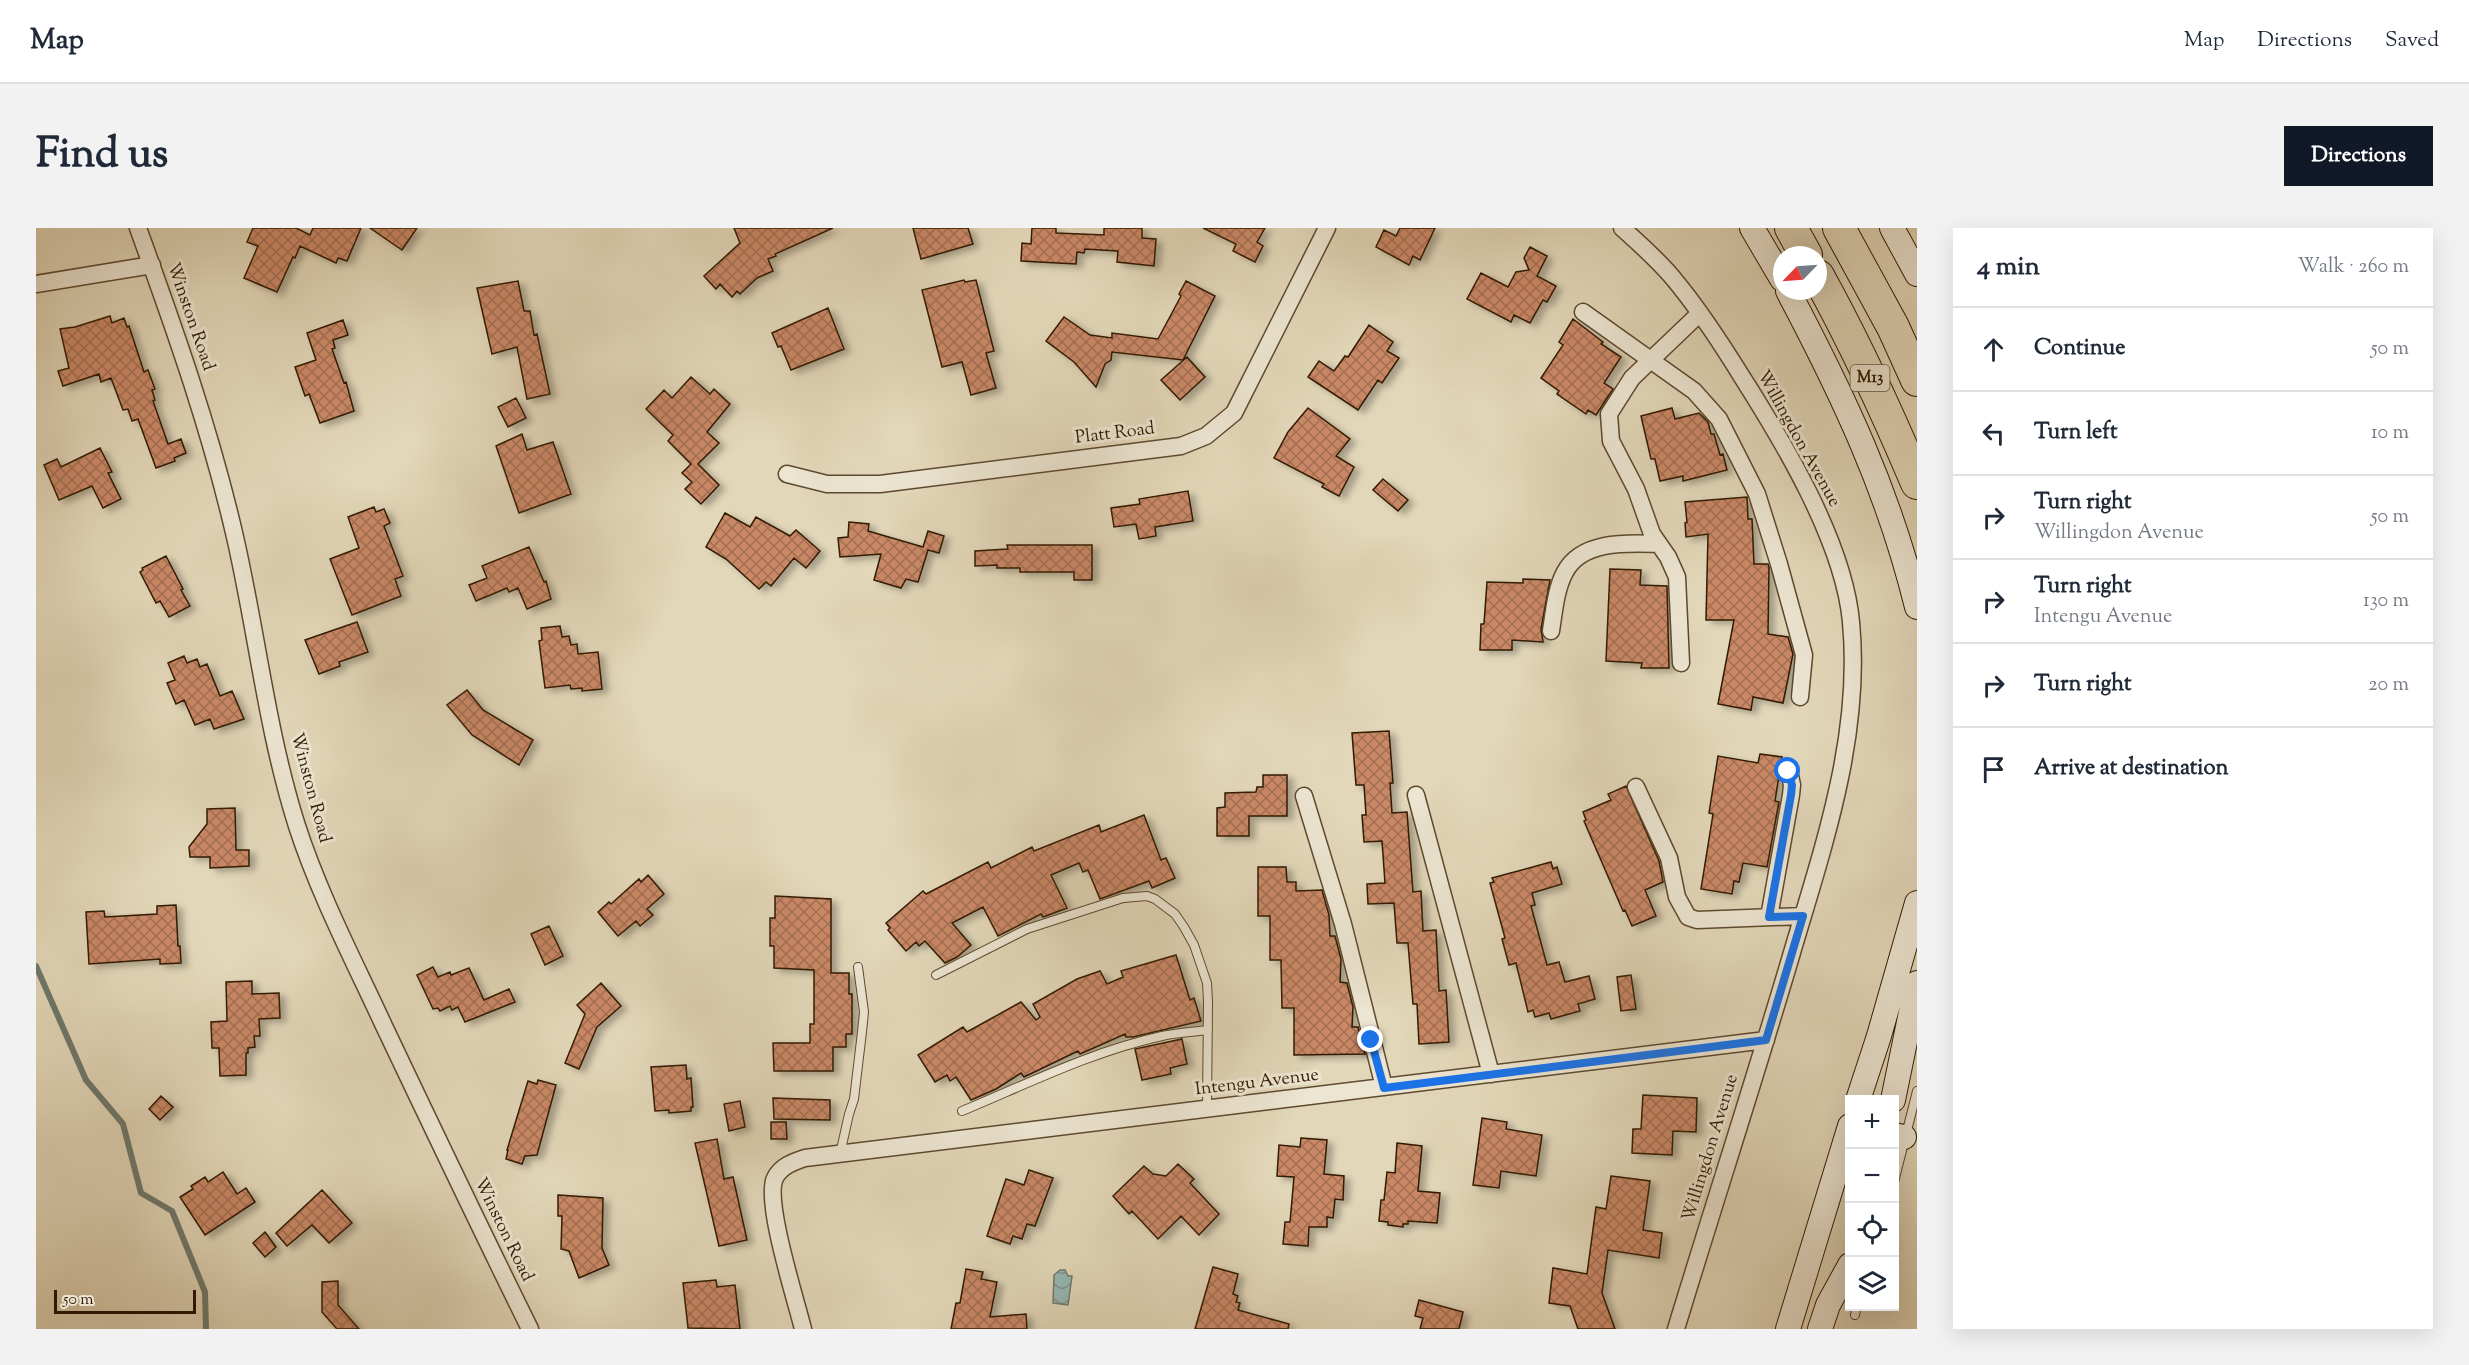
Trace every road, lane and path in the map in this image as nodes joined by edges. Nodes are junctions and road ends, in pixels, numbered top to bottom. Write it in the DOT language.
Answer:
graph roads {
  1 [pos="138,228"];
  2 [pos="1327,228"];
  3 [pos="1622,228"];
  4 [pos="1752,228"];
  5 [pos="1791,228"];
  6 [pos="1839,228"];
  7 [pos="1892,228"];
  8 [pos="1801,246"];
  9 [pos="1773,264"];
  10 [pos="152,265"];
  11 [pos="1917,274"];
  12 [pos="36,284"];
  13 [pos="1827,294"];
  14 [pos="1793,300"];
  15 [pos="1583,312"];
  16 [pos="1700,313"];
  17 [pos="1652,359"];
  18 [pos="1917,380"];
  19 [pos="788,474"];
  20 [pos="1917,483"];
  21 [pos="1658,544"];
  22 [pos="1917,608"];
  23 [pos="1551,631"];
  24 [pos="1681,663"];
  25 [pos="1800,697"];
  26 [pos="1788,771"];
  27 [pos="1636,786"];
  28 [pos="1416,795"];
  29 [pos="1304,796"];
  30 [pos="1917,903"];
  31 [pos="1803,916"];
  32 [pos="1769,917"];
  33 [pos="858,967"];
  34 [pos="936,975"];
  35 [pos="1917,983"];
  36 [pos="1208,1030"];
  37 [pos="1766,1040"];
  38 [pos="1491,1074"];
  39 [pos="1384,1088"];
  40 [pos="1917,1091"];
  41 [pos="1860,1095"];
  42 [pos="1894,1095"];
  43 [pos="1207,1109"];
  44 [pos="962,1111"];
  45 [pos="1905,1137"];
  46 [pos="1845,1144"];
  47 [pos="840,1154"];
  48 [pos="1899,1162"];
  49 [pos="1845,1188"];
  50 [pos="1826,1199"];
  51 [pos="1845,1274"];
  52 [pos="530,1329"];
  53 [pos="803,1329"];
  54 [pos="1676,1329"];
  55 [pos="1788,1329"];
  56 [pos="1820,1329"];
  1 -- 10 [label="street, Winston Road"];
  2 -- 19 [label="street, Platt Road"];
  3 -- 16 [label="street, Willingdon Avenue"];
  4 -- 9 [label="main road"];
  5 -- 8 [label="highway"];
  6 -- 18 [label="highway, M13"];
  7 -- 11 [label="main road"];
  10 -- 12 [label="street"];
  10 -- 52 [label="street, Winston Road"];
  13 -- 20 [label="highway, M13"];
  14 -- 22 [label="main road"];
  15 -- 17 [label="street"];
  16 -- 17 [label="street"];
  16 -- 31 [label="street, Willingdon Avenue"];
  17 -- 21 [label="street"];
  17 -- 25 [label="street"];
  21 -- 23 [label="street"];
  21 -- 24 [label="street"];
  26 -- 32 [label="street"];
  27 -- 32 [label="street"];
  28 -- 38 [label="street"];
  29 -- 39 [label="street"];
  30 -- 41 [label="main road"];
  31 -- 32 [label="street"];
  31 -- 37 [label="street, Willingdon Avenue"];
  33 -- 47 [label="lane"];
  34 -- 36 [label="lane"];
  35 -- 42 [label="main road"];
  36 -- 43 [label="lane"];
  36 -- 44 [label="lane"];
  37 -- 38 [label="street, Intengu Avenue"];
  37 -- 54 [label="street, Willingdon Avenue"];
  38 -- 39 [label="street, Intengu Avenue"];
  39 -- 43 [label="street, Intengu Avenue"];
  40 -- 45 [label="lane"];
  43 -- 47 [label="street, Intengu Avenue"];
  45 -- 48 [label="lane"];
  46 -- 50 [label="main road"];
  47 -- 53 [label="street, Intengu Avenue"];
  49 -- 50 [label="main road"];
  50 -- 55 [label="main road"];
  51 -- 56 [label="main road"];
}
